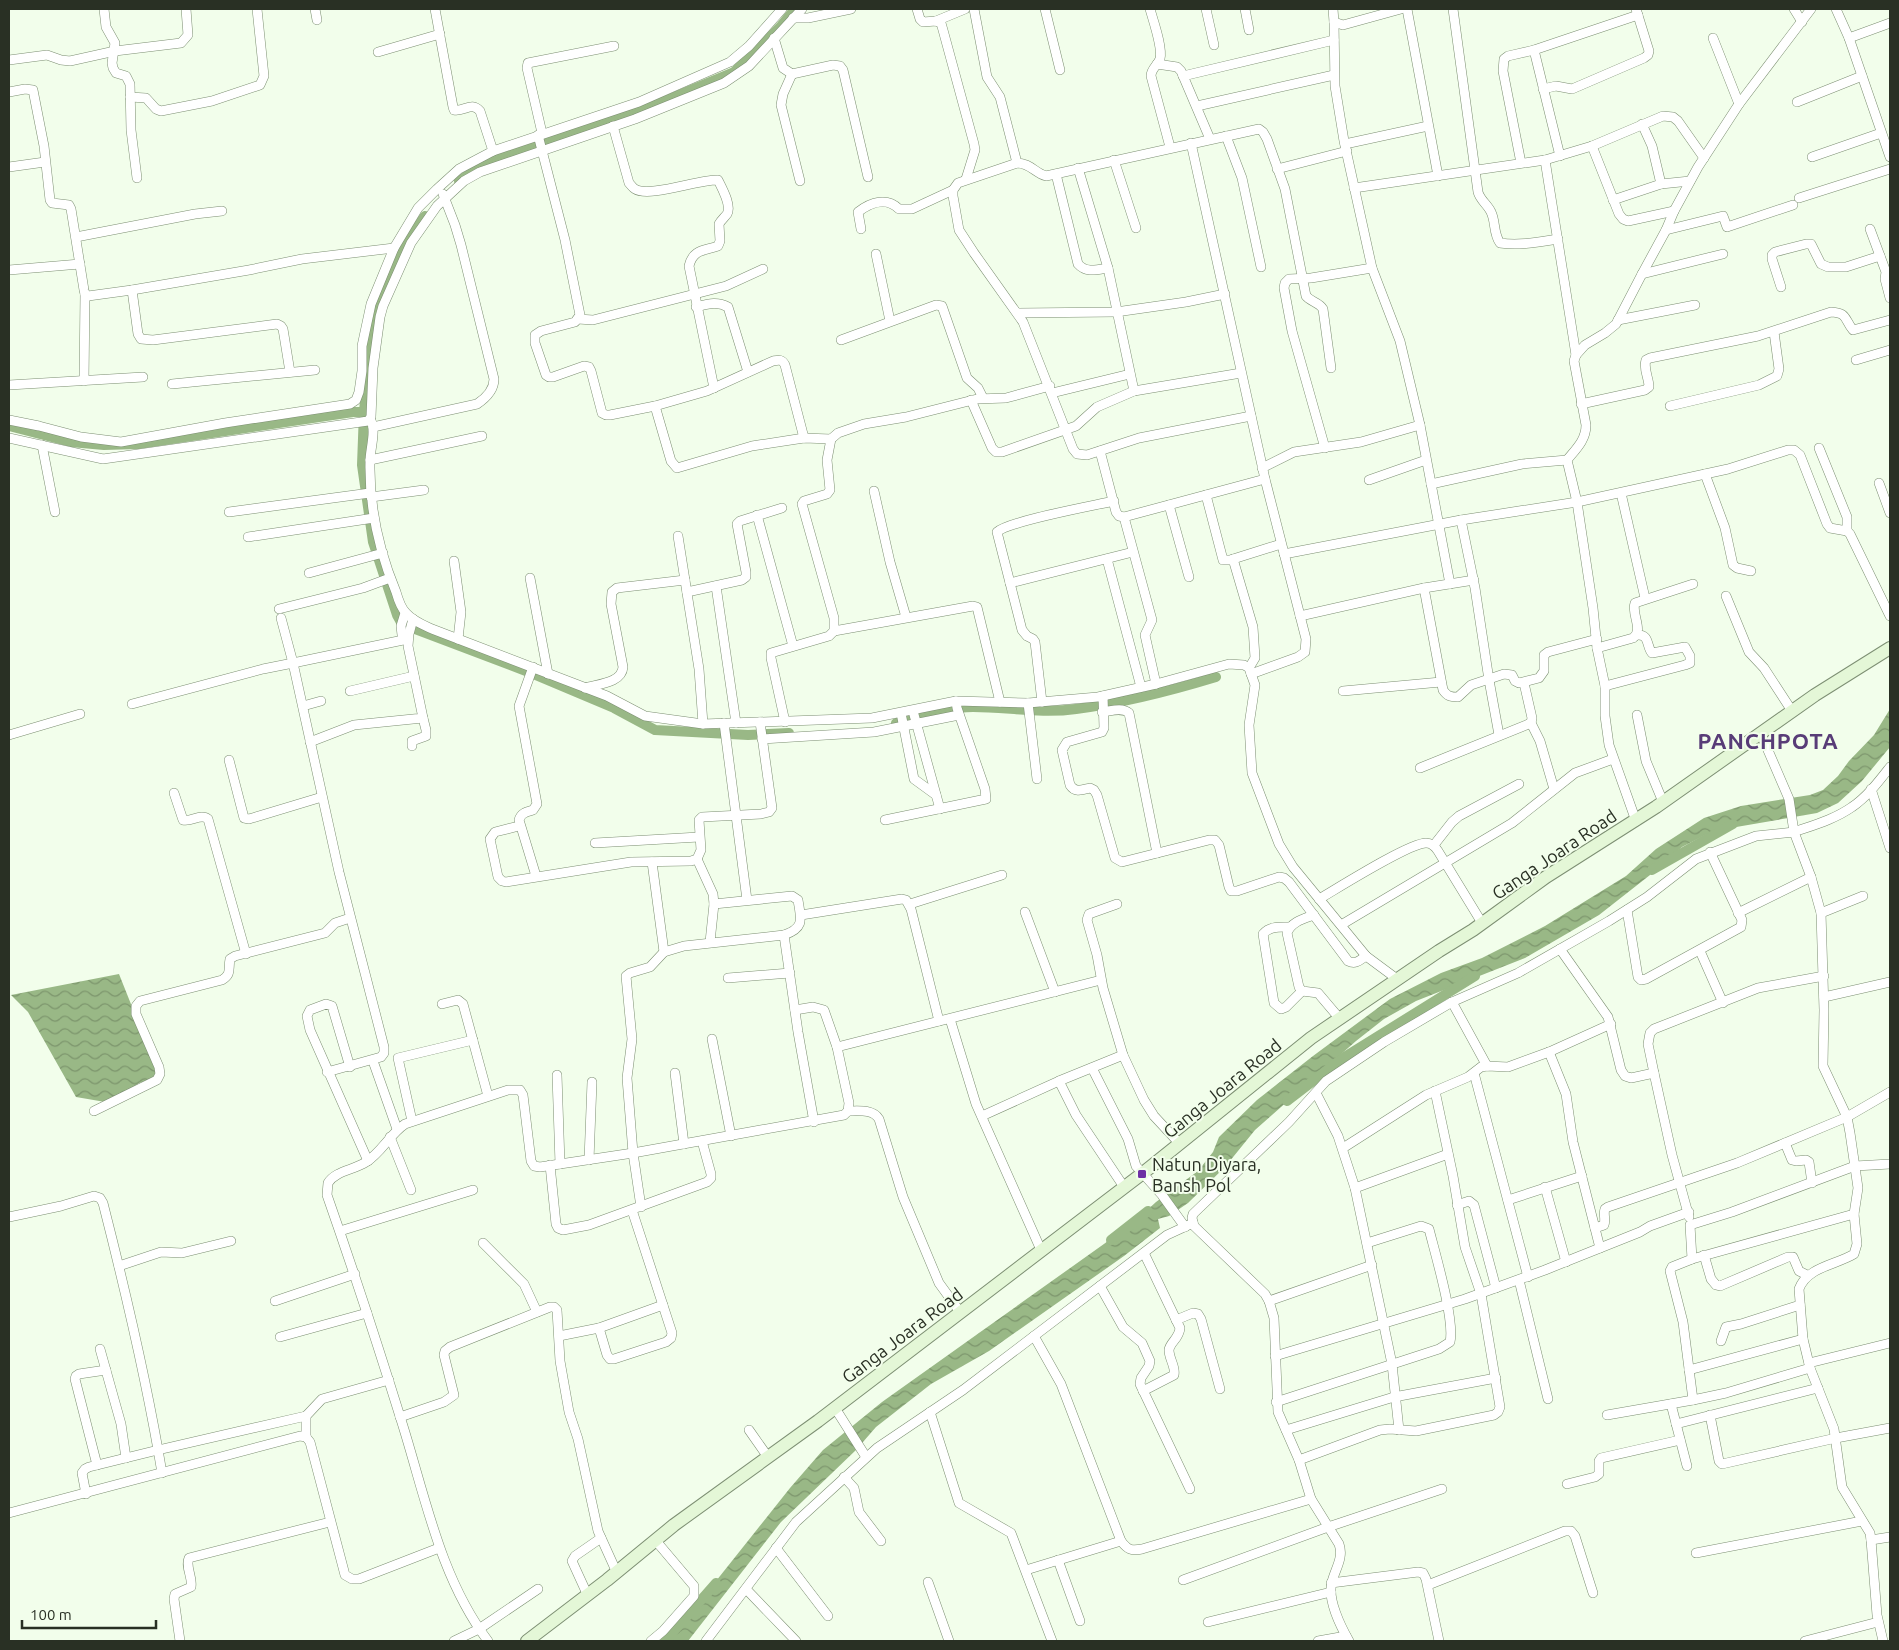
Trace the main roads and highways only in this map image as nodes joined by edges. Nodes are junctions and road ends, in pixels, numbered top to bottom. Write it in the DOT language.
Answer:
graph roads {
  1 [pos="1890,648"];
  2 [pos="527,1641"];
  1 -- 2 [label="main road, Ganga Joara Road"];
}
